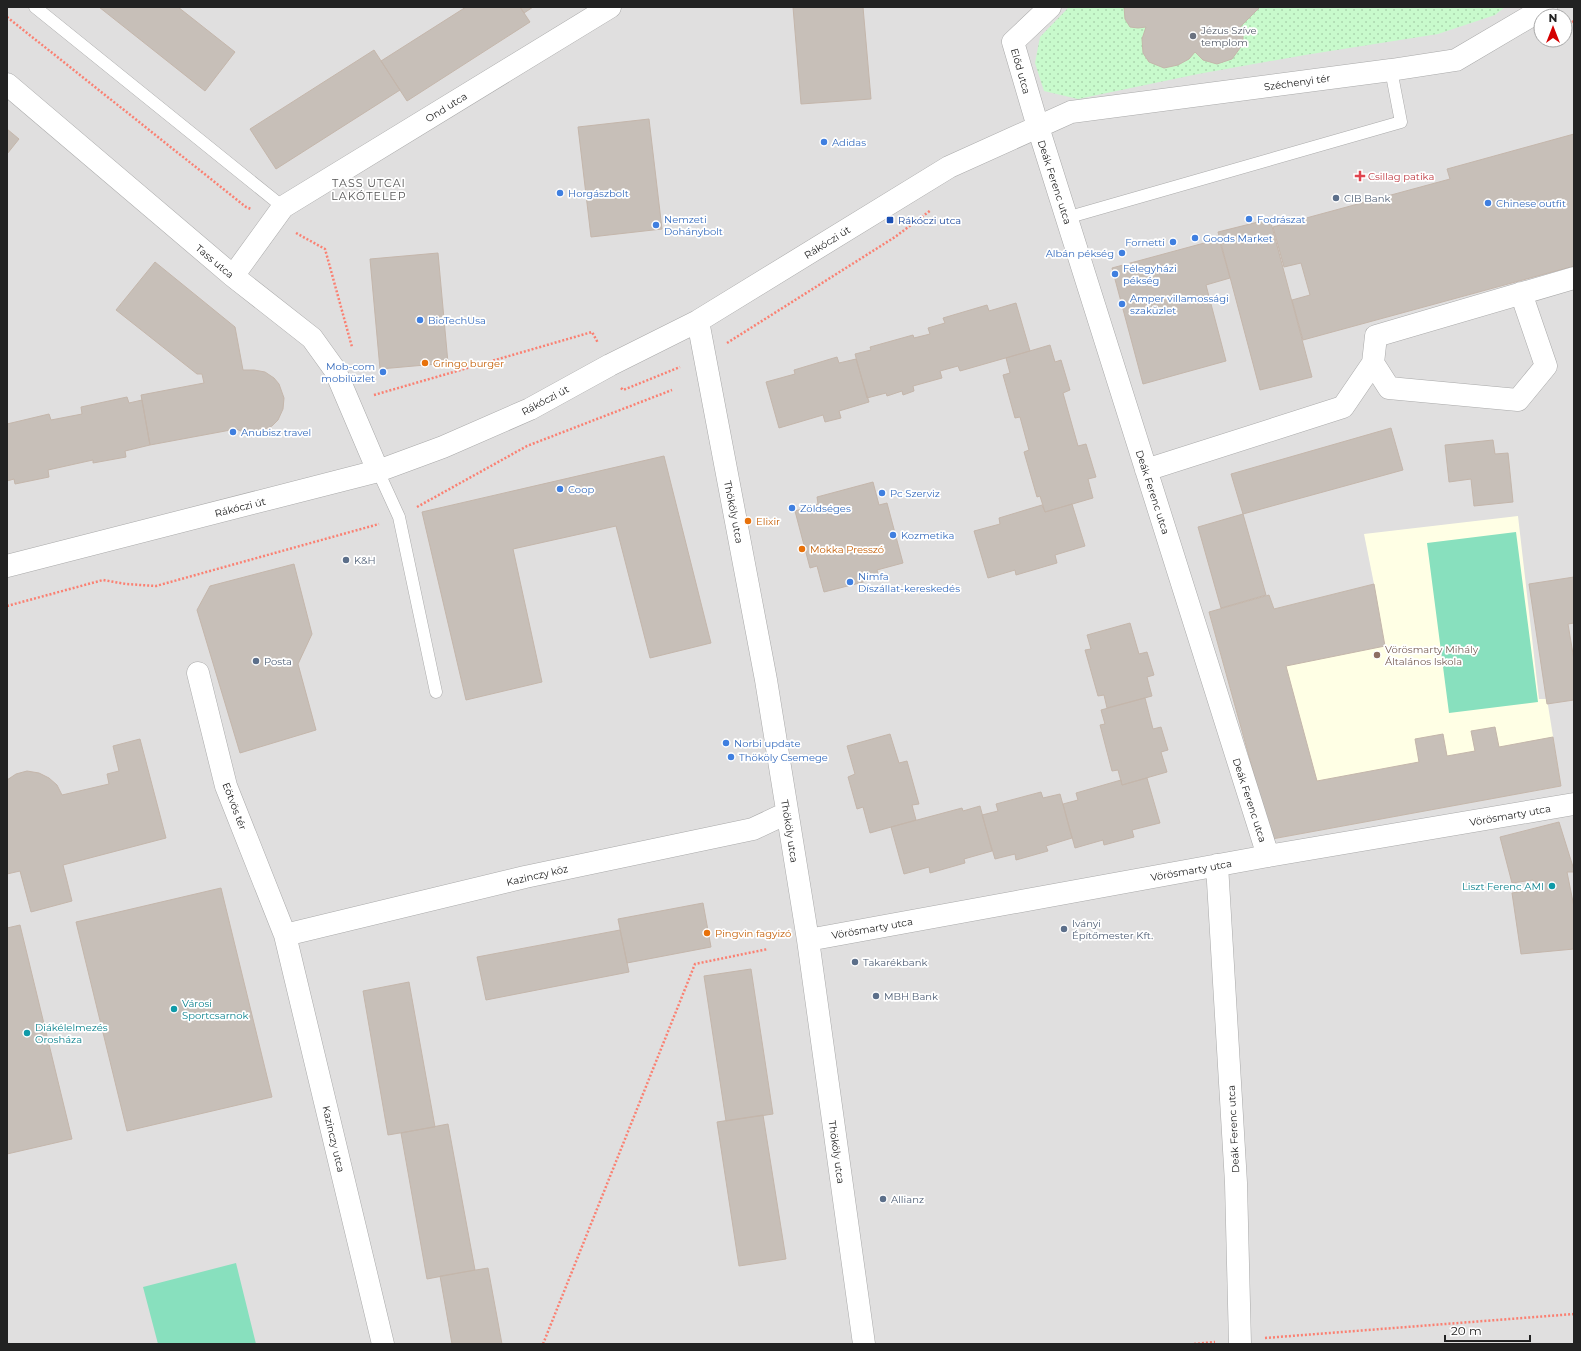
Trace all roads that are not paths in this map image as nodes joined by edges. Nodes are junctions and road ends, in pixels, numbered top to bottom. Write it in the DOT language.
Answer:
graph roads {
  1 [pos="35,7"];
  2 [pos="610,7"];
  3 [pos="1050,7"];
  4 [pos="1546,7"];
  5 [pos="1391,70"];
  6 [pos="7,84"];
  7 [pos="1038,127"];
  8 [pos="278,214"];
  9 [pos="1066,218"];
  10 [pos="233,276"];
  11 [pos="1574,278"];
  12 [pos="1521,293"];
  13 [pos="698,321"];
  14 [pos="1373,363"];
  15 [pos="1146,470"];
  16 [pos="378,471"];
  17 [pos="7,566"];
  18 [pos="198,673"];
  19 [pos="436,692"];
  20 [pos="1574,804"];
  21 [pos="787,812"];
  22 [pos="1268,856"];
  23 [pos="1218,865"];
  24 [pos="285,935"];
  25 [pos="808,940"];
  26 [pos="1240,1342"];
  27 [pos="382,1344"];
  28 [pos="864,1344"];
  1 -- 8 [label="lane"];
  2 -- 8 [label="street, Ond utca"];
  3 -- 7 [label="street, Előd utca"];
  4 -- 5 [label="street, Széchenyi tér"];
  5 -- 7 [label="street, Széchenyi tér"];
  5 -- 9 [label="lane"];
  6 -- 10 [label="street, Tass utca"];
  7 -- 9 [label="street, Deák Ferenc utca"];
  7 -- 13 [label="street, Rákóczi út"];
  8 -- 10 [label="street"];
  9 -- 15 [label="street, Deák Ferenc utca"];
  10 -- 16 [label="street, Tass utca"];
  11 -- 12 [label="street"];
  12 -- 14 [label="street"];
  12 -- 14 [label="street"];
  13 -- 16 [label="street, Rákóczi út"];
  13 -- 21 [label="street, Thököly utca"];
  14 -- 15 [label="street"];
  15 -- 22 [label="street, Deák Ferenc utca"];
  16 -- 17 [label="street, Rákóczi út"];
  16 -- 19 [label="lane"];
  18 -- 24 [label="street, Eötvös tér"];
  20 -- 22 [label="street, Vörösmarty utca"];
  21 -- 24 [label="street, Kazinczy köz"];
  21 -- 25 [label="street, Thököly utca"];
  22 -- 23 [label="street, Vörösmarty utca"];
  23 -- 25 [label="street, Vörösmarty utca"];
  23 -- 26 [label="street, Deák Ferenc utca"];
  24 -- 27 [label="street, Kazinczy utca"];
  25 -- 28 [label="street, Thököly utca"];
}
